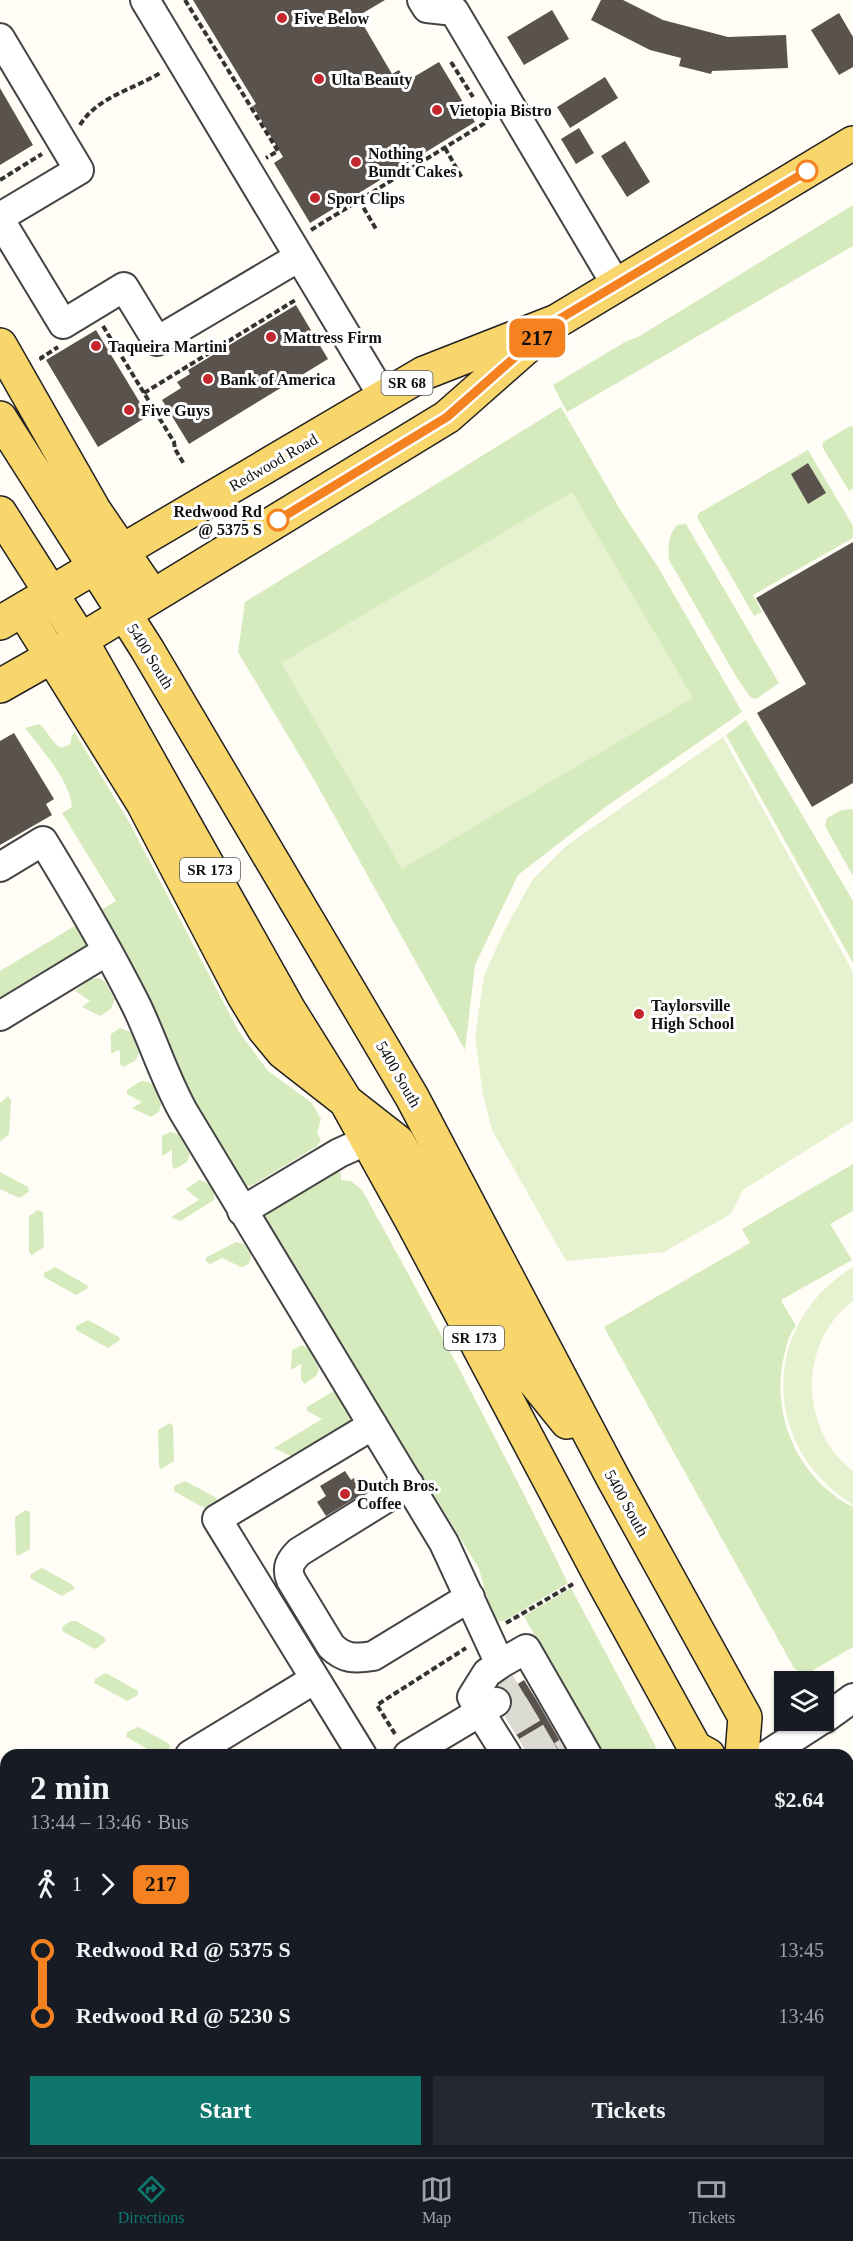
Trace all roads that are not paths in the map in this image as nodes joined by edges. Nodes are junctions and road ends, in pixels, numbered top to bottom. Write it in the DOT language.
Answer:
graph roads {
  1 [pos="145,0"];
  2 [pos="422,0"];
  3 [pos="1,43"];
  4 [pos="9,73"];
  5 [pos="853,143"];
  6 [pos="0,218"];
  7 [pos="302,245"];
  8 [pos="617,286"];
  9 [pos="556,321"];
  10 [pos="0,345"];
  11 [pos="384,398"];
  12 [pos="0,418"];
  13 [pos="0,513"];
  14 [pos="108,559"];
  15 [pos="52,592"];
  16 [pos="152,595"];
  17 [pos="124,613"];
  18 [pos="11,616"];
  19 [pos="81,640"];
  20 [pos="52,655"];
  21 [pos="0,686"];
  22 [pos="0,867"];
  23 [pos="107,951"];
  24 [pos="0,1017"];
  25 [pos="344,1098"];
  26 [pos="368,1140"];
  27 [pos="242,1211"];
  28 [pos="373,1425"];
  29 [pos="613,1478"];
  30 [pos="409,1484"];
  31 [pos="470,1597"];
  32 [pos="500,1664"];
  33 [pos="315,1678"];
  34 [pos="853,1698"];
  35 [pos="834,1711"];
  36 [pos="805,1731"];
  37 [pos="505,1733"];
  38 [pos="572,1742"];
  39 [pos="403,1747"];
  40 [pos="200,1749"];
  41 [pos="358,1749"];
  42 [pos="697,1749"];
  43 [pos="742,1749"];
  44 [pos="776,1749"];
  1 -- 7 [label="street"];
  2 -- 8 [label="street"];
  3 -- 4 [label="street"];
  4 -- 6 [label="street"];
  5 -- 8 [label="main road, Redwood Road / SR 68"];
  6 -- 7 [label="street"];
  7 -- 11 [label="street"];
  8 -- 9 [label="main road, Redwood Road / SR 68"];
  9 -- 11 [label="main road, Redwood Road / SR 68"];
  9 -- 16 [label="main road, Redwood Road / SR 68"];
  10 -- 14 [label="main road"];
  11 -- 14 [label="main road, Redwood Road / SR 68"];
  12 -- 14 [label="main road, 5400 South"];
  13 -- 15 [label="main road, SR 173"];
  14 -- 15 [label="main road, Redwood Road / SR 68"];
  14 -- 16 [label="main road"];
  14 -- 17 [label="main road, 5400 South"];
  15 -- 18 [label="main road, Redwood Road / SR 68"];
  15 -- 19 [label="main road, SR 173"];
  16 -- 17 [label="main road, Redwood Road / SR 68"];
  17 -- 19 [label="main road, Redwood Road / SR 68"];
  17 -- 29 [label="main road, 5400 South"];
  18 -- 20 [label="main road"];
  19 -- 20 [label="main road, Redwood Road / SR 68"];
  19 -- 25 [label="main road, SR 173"];
  20 -- 21 [label="main road, Redwood Road / SR 68"];
  20 -- 25 [label="main road"];
  22 -- 23 [label="street"];
  23 -- 24 [label="street"];
  23 -- 27 [label="street"];
  25 -- 26 [label="main road, SR 173"];
  25 -- 29 [label="main road"];
  26 -- 27 [label="street"];
  26 -- 42 [label="main road, SR 173"];
  27 -- 28 [label="street"];
  28 -- 30 [label="street"];
  28 -- 33 [label="street"];
  29 -- 43 [label="main road, 5400 South"];
  30 -- 31 [label="street"];
  30 -- 31 [label="street"];
  31 -- 32 [label="street"];
  32 -- 37 [label="street"];
  32 -- 38 [label="street"];
  33 -- 40 [label="street"];
  33 -- 41 [label="street"];
  34 -- 35 [label="street"];
  36 -- 44 [label="street"];
  37 -- 39 [label="street"];
}
